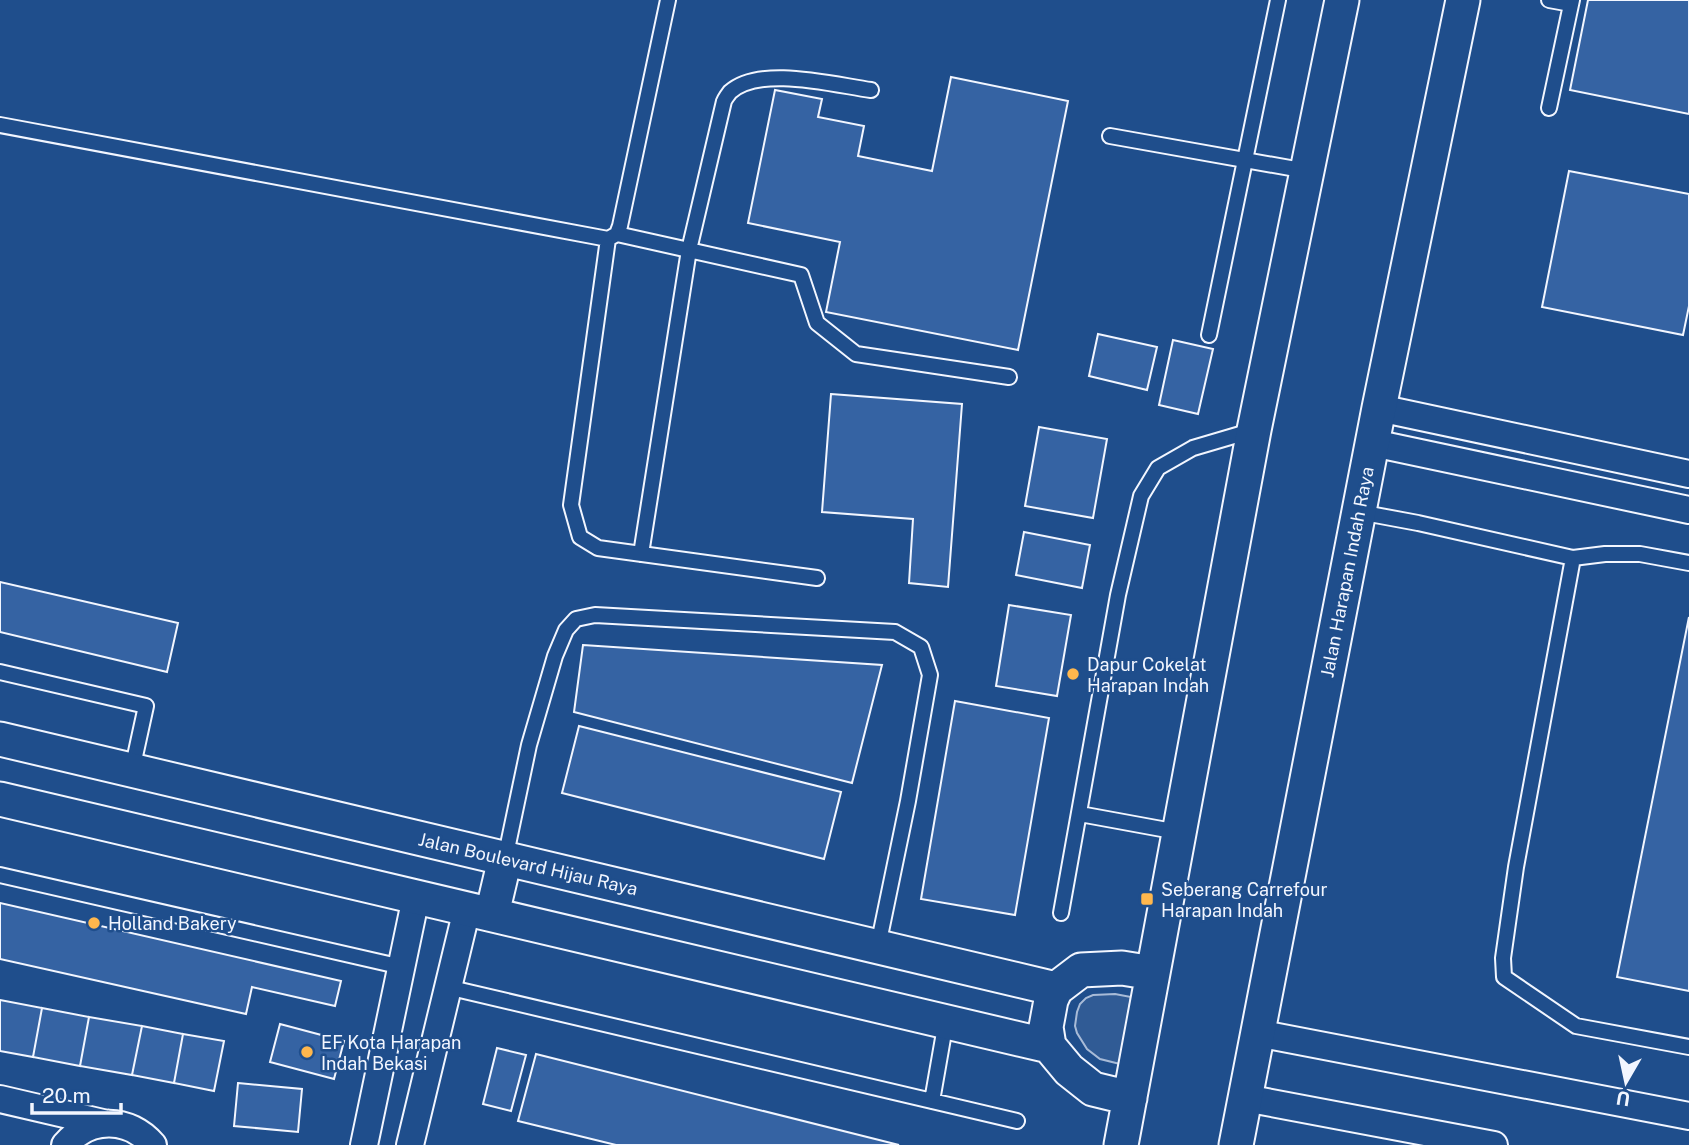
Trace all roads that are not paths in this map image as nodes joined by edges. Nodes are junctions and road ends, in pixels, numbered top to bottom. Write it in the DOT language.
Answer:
graph roads {
  1 [pos="668,0"];
  2 [pos="1278,0"];
  3 [pos="1342,0"];
  4 [pos="1463,0"];
  5 [pos="1549,0"];
  6 [pos="1571,2"];
  7 [pos="871,90"];
  8 [pos="1549,108"];
  9 [pos="0,125"];
  10 [pos="1110,136"];
  11 [pos="1245,160"];
  12 [pos="1307,171"];
  13 [pos="612,237"];
  14 [pos="689,250"];
  15 [pos="1209,335"];
  16 [pos="1009,377"];
  17 [pos="1379,408"];
  18 [pos="1254,430"];
  19 [pos="1373,443"];
  20 [pos="1689,474"];
  21 [pos="1689,510"];
  22 [pos="1359,512"];
  23 [pos="641,554"];
  24 [pos="1573,558"];
  25 [pos="1689,563"];
  26 [pos="817,579"];
  27 [pos="0,672"];
  28 [pos="0,739"];
  29 [pos="132,770"];
  30 [pos="0,799"];
  31 [pos="1080,814"];
  32 [pos="1178,832"];
  33 [pos="505,859"];
  34 [pos="0,875"];
  35 [pos="416,897"];
  36 [pos="480,912"];
  37 [pos="1061,913"];
  38 [pos="878,946"];
  39 [pos="402,967"];
  40 [pos="1153,973"];
  41 [pos="447,987"];
  42 [pos="1056,989"];
  43 [pos="946,1021"];
  44 [pos="1257,1033"];
  45 [pos="1049,1046"];
  46 [pos="1689,1048"];
  47 [pos="1130,1098"];
  48 [pos="1245,1098"];
  49 [pos="0,1099"];
  50 [pos="932,1101"];
  51 [pos="1689,1116"];
  52 [pos="1017,1121"];
  53 [pos="103,1123"];
  54 [pos="65,1145"];
  55 [pos="153,1145"];
  56 [pos="363,1145"];
  57 [pos="410,1145"];
  58 [pos="1121,1145"];
  59 [pos="1236,1145"];
  60 [pos="1493,1145"];
  1 -- 13 [label="lane"];
  2 -- 11 [label="lane"];
  3 -- 12 [label="street"];
  4 -- 17 [label="street, Jalan Harapan Indah Raya"];
  5 -- 6 [label="lane"];
  6 -- 8 [label="lane"];
  7 -- 14 [label="lane"];
  9 -- 13 [label="lane"];
  10 -- 11 [label="lane"];
  11 -- 12 [label="lane"];
  11 -- 15 [label="lane"];
  12 -- 18 [label="street"];
  13 -- 14 [label="lane"];
  13 -- 23 [label="lane"];
  14 -- 16 [label="lane"];
  14 -- 23 [label="lane"];
  17 -- 19 [label="street, Jalan Harapan Indah Raya"];
  17 -- 20 [label="street"];
  18 -- 31 [label="lane"];
  18 -- 32 [label="street"];
  19 -- 21 [label="street"];
  19 -- 22 [label="street, Jalan Harapan Indah Raya"];
  22 -- 24 [label="lane"];
  22 -- 44 [label="street, Jalan Harapan Indah Raya"];
  23 -- 26 [label="lane"];
  24 -- 25 [label="lane"];
  24 -- 46 [label="lane"];
  27 -- 29 [label="lane"];
  28 -- 29 [label="street, Jalan Boulevard Hijau Raya"];
  29 -- 33 [label="street, Jalan Boulevard Hijau Raya"];
  30 -- 35 [label="street"];
  31 -- 32 [label="lane"];
  31 -- 37 [label="lane"];
  32 -- 40 [label="street"];
  33 -- 36 [label="street"];
  33 -- 38 [label="street, Jalan Boulevard Hijau Raya"];
  33 -- 38 [label="lane"];
  34 -- 39 [label="lane"];
  35 -- 36 [label="street"];
  35 -- 39 [label="street"];
  36 -- 41 [label="street"];
  36 -- 43 [label="street"];
  38 -- 42 [label="street, Jalan Boulevard Hijau Raya"];
  39 -- 56 [label="street"];
  40 -- 42 [label="street"];
  40 -- 47 [label="street"];
  41 -- 50 [label="lane"];
  41 -- 57 [label="street"];
  42 -- 45 [label="street"];
  43 -- 45 [label="street"];
  43 -- 50 [label="lane"];
  44 -- 48 [label="street, Jalan Harapan Indah Raya"];
  44 -- 51 [label="street"];
  45 -- 47 [label="street"];
  47 -- 58 [label="street"];
  48 -- 59 [label="street, Jalan Harapan Indah Raya"];
  48 -- 60 [label="street"];
  49 -- 53 [label="street"];
  50 -- 52 [label="lane"];
  53 -- 54 [label="street"];
  53 -- 55 [label="street"];
}
